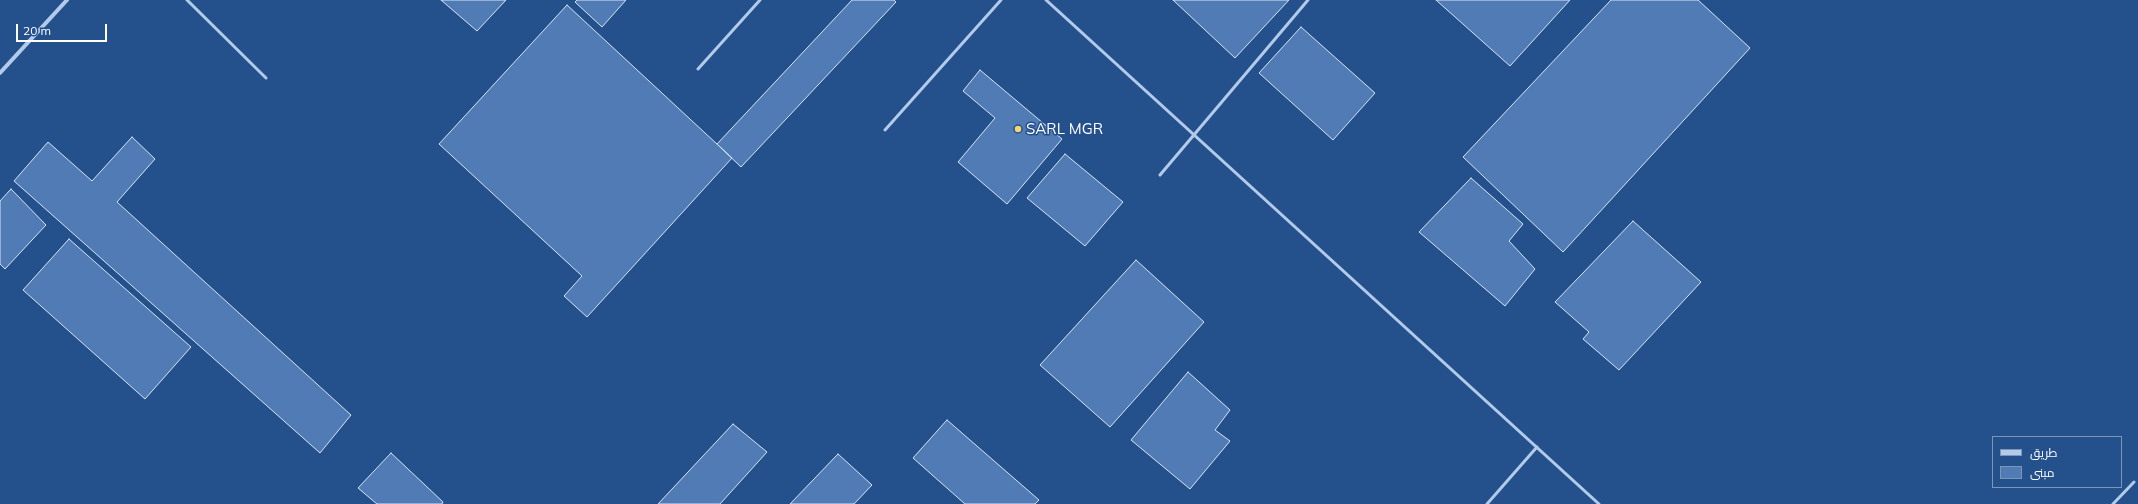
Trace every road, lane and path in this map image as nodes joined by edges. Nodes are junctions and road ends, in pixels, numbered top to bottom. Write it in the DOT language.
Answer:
graph roads {
  1 [pos="67,0"];
  2 [pos="187,0"];
  3 [pos="760,0"];
  4 [pos="1001,0"];
  5 [pos="1046,0"];
  6 [pos="1308,0"];
  7 [pos="698,68"];
  8 [pos="0,73"];
  9 [pos="266,78"];
  10 [pos="885,130"];
  11 [pos="1194,135"];
  12 [pos="1160,175"];
  13 [pos="1537,447"];
  14 [pos="2134,482"];
  15 [pos="1487,504"];
  16 [pos="1599,504"];
  17 [pos="2114,504"];
  1 -- 8 [label="street"];
  2 -- 9 [label="lane"];
  3 -- 7 [label="lane"];
  4 -- 10 [label="lane"];
  5 -- 11 [label="lane"];
  6 -- 11 [label="lane"];
  11 -- 12 [label="lane"];
  11 -- 13 [label="lane"];
  13 -- 15 [label="lane"];
  13 -- 16 [label="lane"];
  14 -- 17 [label="lane"];
}
